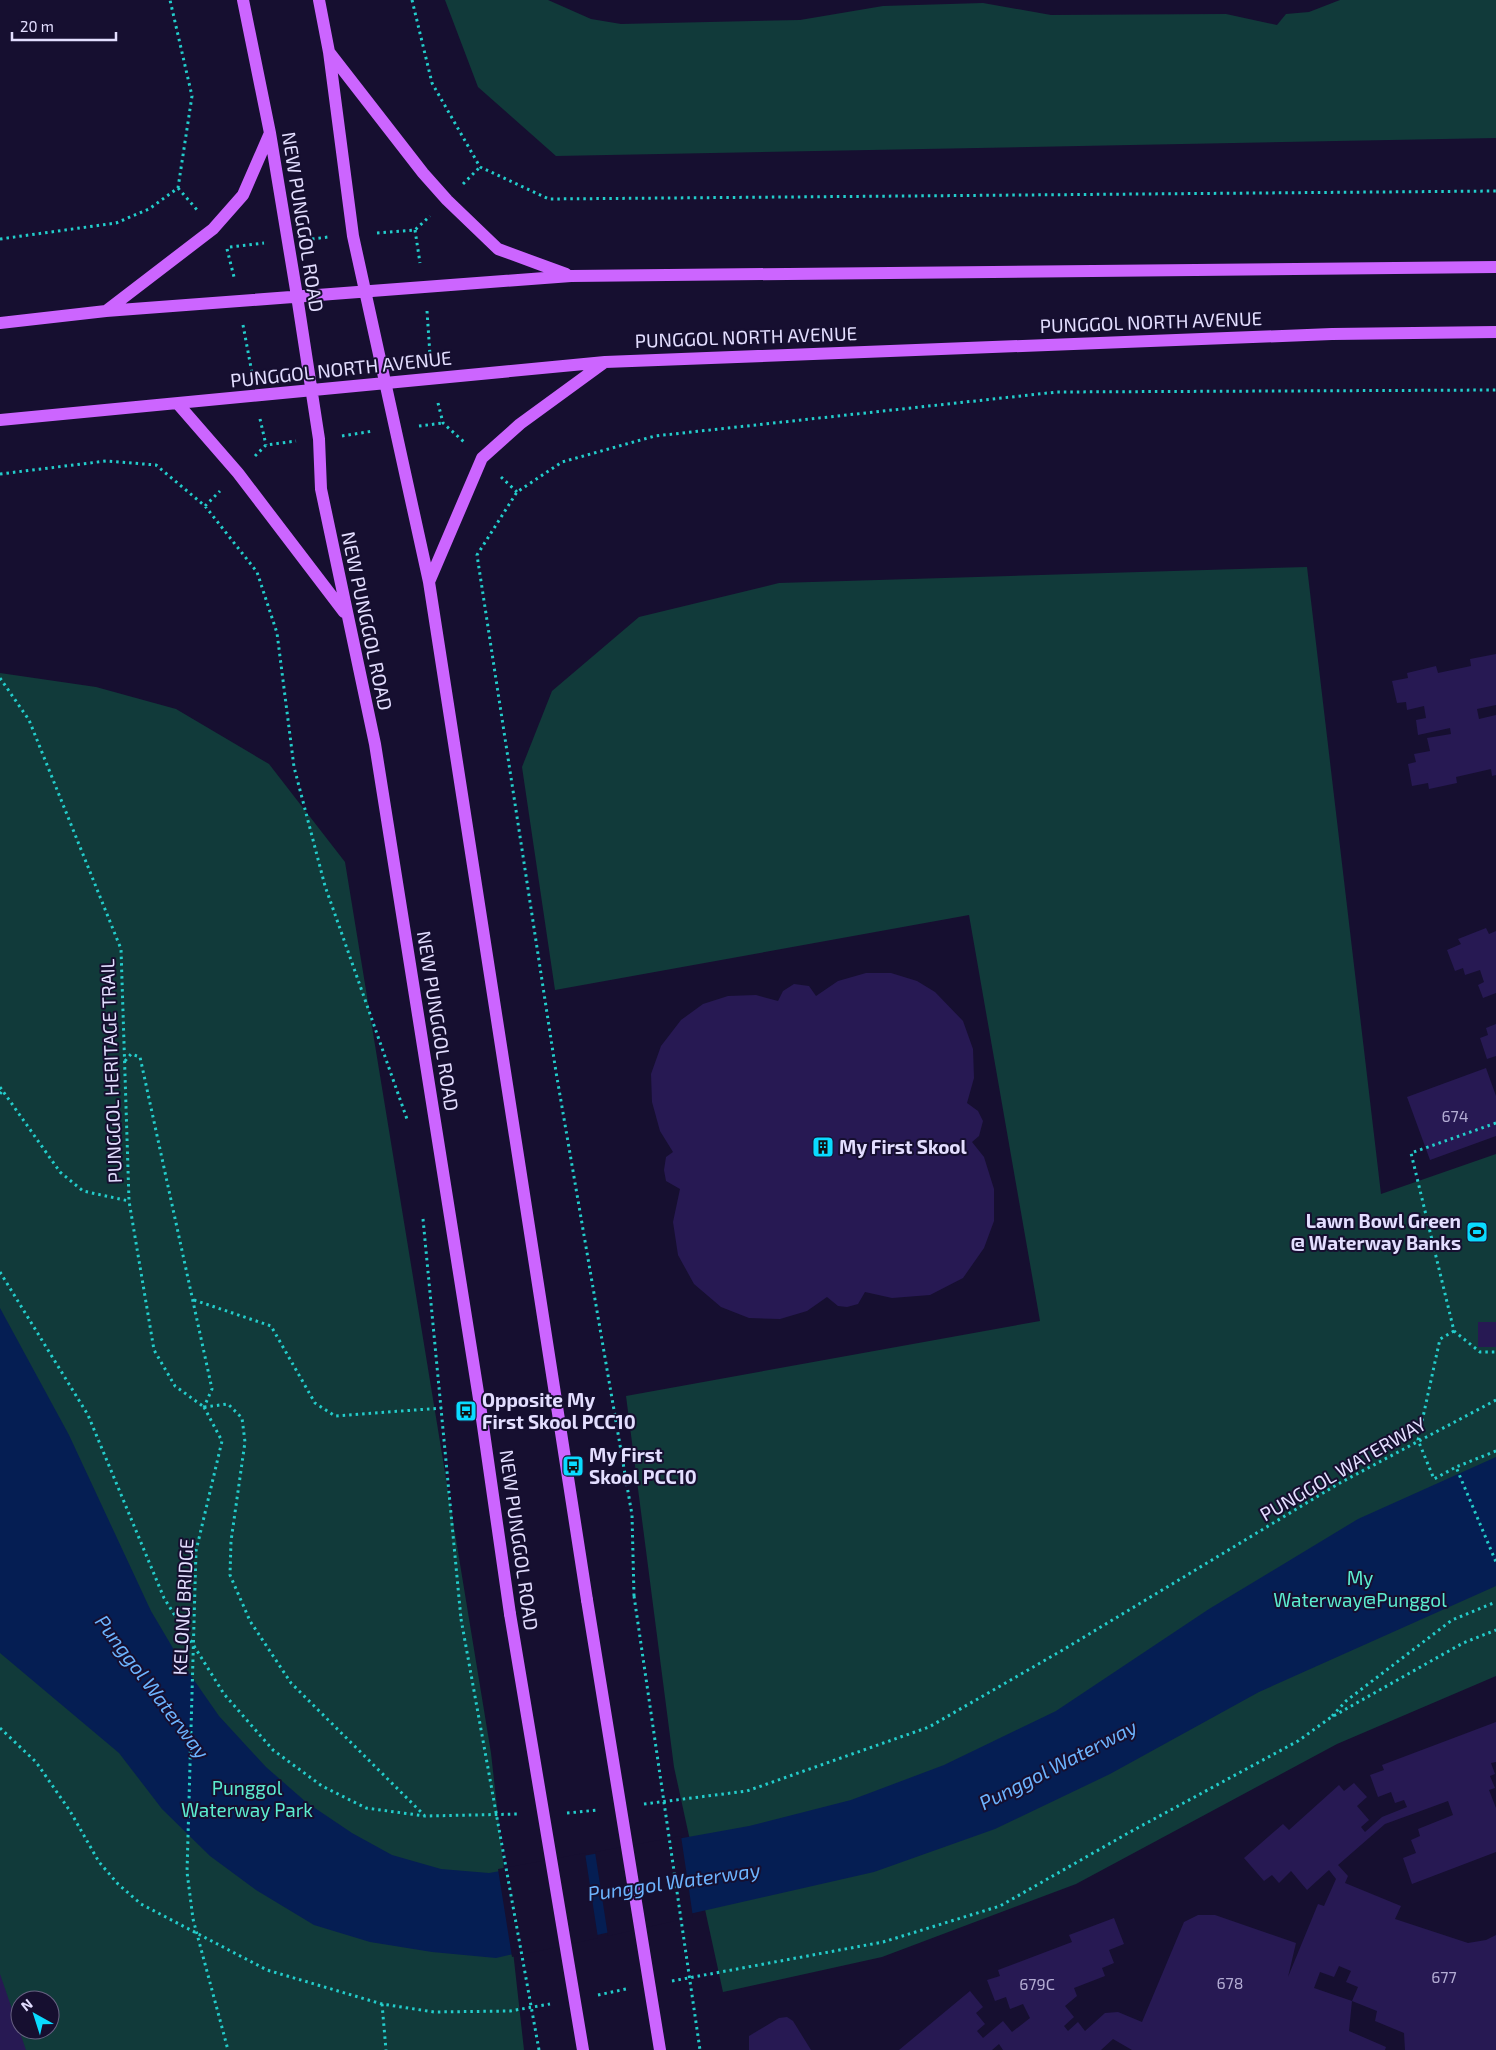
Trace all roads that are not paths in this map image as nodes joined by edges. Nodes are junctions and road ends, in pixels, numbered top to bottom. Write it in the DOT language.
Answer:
graph roads {
  1 [pos="243,0"];
  2 [pos="319,0"];
  3 [pos="329,52"];
  4 [pos="270,133"];
  5 [pos="1496,267"];
  6 [pos="571,276"];
  7 [pos="366,291"];
  8 [pos="297,296"];
  9 [pos="106,311"];
  10 [pos="0,323"];
  11 [pos="1496,332"];
  12 [pos="605,362"];
  13 [pos="386,384"];
  14 [pos="311,391"];
  15 [pos="178,404"];
  16 [pos="0,420"];
  17 [pos="429,582"];
  18 [pos="345,614"];
  19 [pos="583,2050"];
  20 [pos="660,2050"];
  1 -- 4 [label="main road, NEW PUNGGOL ROAD"];
  2 -- 3 [label="main road"];
  3 -- 6 [label="main road"];
  3 -- 7 [label="main road"];
  4 -- 8 [label="main road, NEW PUNGGOL ROAD"];
  4 -- 9 [label="main road"];
  5 -- 6 [label="main road"];
  6 -- 7 [label="main road"];
  7 -- 8 [label="main road"];
  7 -- 13 [label="main road"];
  8 -- 9 [label="main road"];
  8 -- 14 [label="main road, NEW PUNGGOL ROAD"];
  9 -- 10 [label="main road"];
  11 -- 12 [label="main road, PUNGGOL NORTH AVENUE"];
  12 -- 13 [label="main road, PUNGGOL NORTH AVENUE"];
  12 -- 17 [label="main road"];
  13 -- 14 [label="main road, PUNGGOL NORTH AVENUE"];
  13 -- 17 [label="main road"];
  14 -- 15 [label="main road, PUNGGOL NORTH AVENUE"];
  14 -- 18 [label="main road, NEW PUNGGOL ROAD"];
  15 -- 16 [label="main road, PUNGGOL NORTH AVENUE"];
  15 -- 18 [label="main road"];
  17 -- 20 [label="main road, bridge"];
  18 -- 19 [label="main road, NEW PUNGGOL ROAD, bridge"];
}
